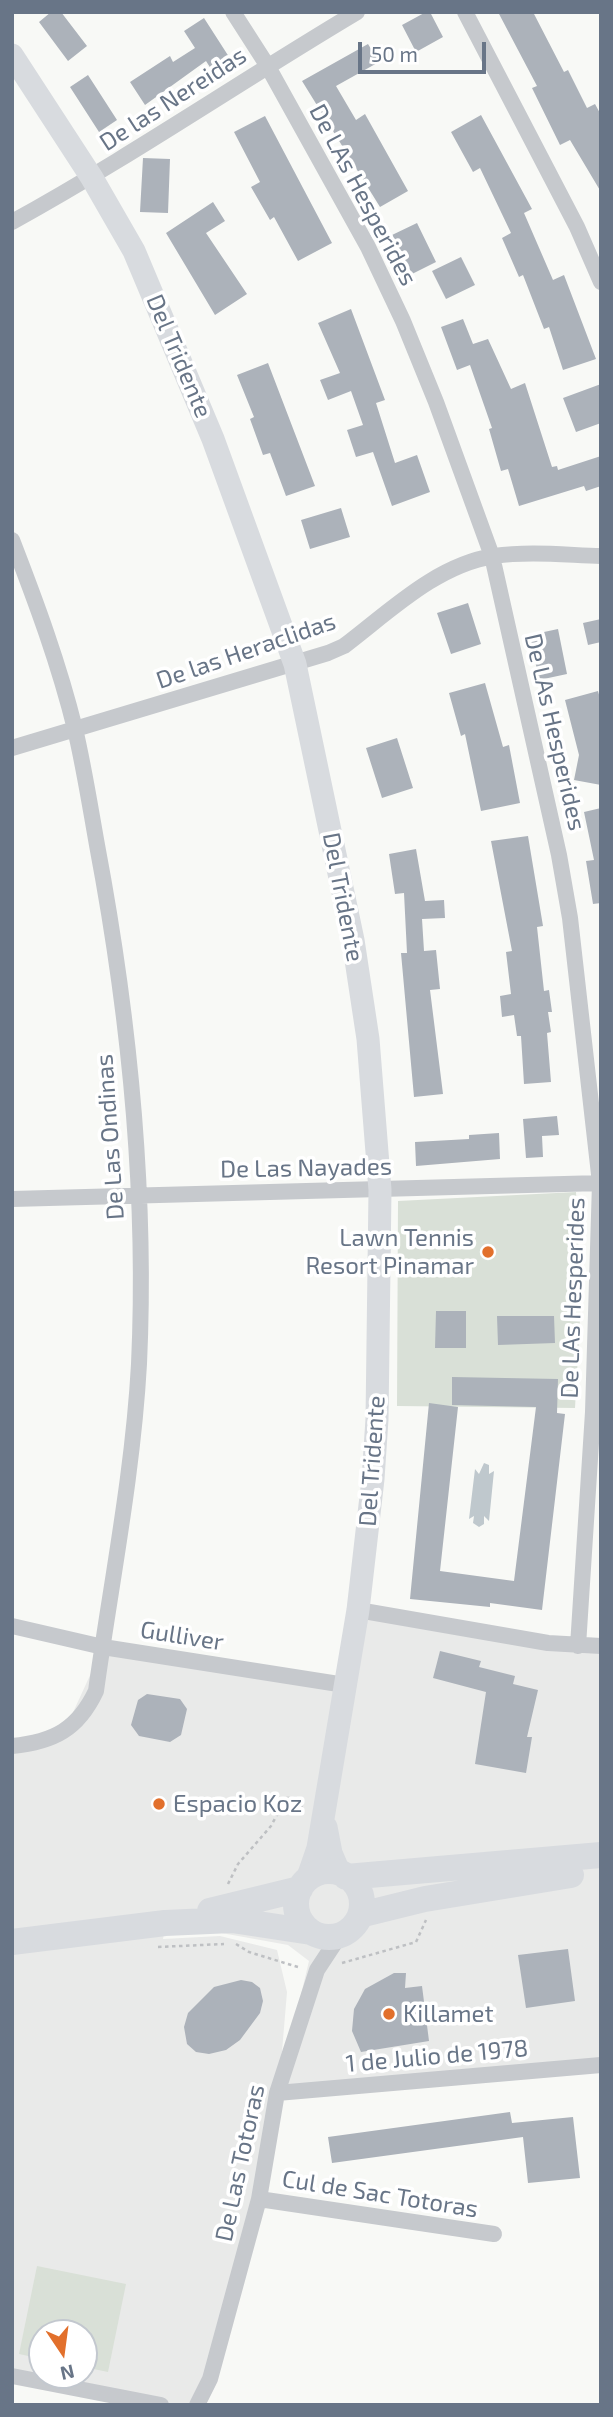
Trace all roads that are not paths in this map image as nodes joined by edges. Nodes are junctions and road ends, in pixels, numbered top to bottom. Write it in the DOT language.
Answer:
graph roads {
  1 [pos="233,12"];
  2 [pos="357,12"];
  3 [pos="465,12"];
  4 [pos="12,55"];
  5 [pos="267,65"];
  6 [pos="92,178"];
  7 [pos="12,222"];
  8 [pos="601,282"];
  9 [pos="12,540"];
  10 [pos="492,556"];
  11 [pos="601,556"];
  12 [pos="295,664"];
  13 [pos="75,730"];
  14 [pos="12,748"];
  15 [pos="600,1183"];
  16 [pos="380,1190"];
  17 [pos="139,1195"];
  18 [pos="12,1199"];
  19 [pos="600,1244"];
  20 [pos="358,1610"];
  21 [pos="12,1626"];
  22 [pos="578,1646"];
  23 [pos="601,1646"];
  24 [pos="103,1647"];
  25 [pos="345,1685"];
  26 [pos="12,1746"];
  27 [pos="325,1803"];
  28 [pos="601,1855"];
  29 [pos="601,1872"];
  30 [pos="343,1875"];
  31 [pos="304,1884"];
  32 [pos="360,1915"];
  33 [pos="165,1923"];
  34 [pos="312,1932"];
  35 [pos="340,1935"];
  36 [pos="12,1942"];
  37 [pos="601,2065"];
  38 [pos="277,2093"];
  39 [pos="258,2199"];
  40 [pos="494,2234"];
  41 [pos="12,2376"];
  42 [pos="122,2401"];
  43 [pos="161,2405"];
  44 [pos="197,2405"];
  1 -- 5 [label="street, De LAs Hesperides"];
  2 -- 5 [label="street, De las Nereidas"];
  3 -- 8 [label="street"];
  4 -- 6 [label="main road, Del Tridente"];
  5 -- 6 [label="street, De las Nereidas"];
  5 -- 10 [label="street, De LAs Hesperides"];
  6 -- 7 [label="street, De las Nereidas"];
  6 -- 12 [label="main road, Del Tridente"];
  9 -- 13 [label="street, De Las Ondinas"];
  10 -- 11 [label="street, De las Heraclidas"];
  10 -- 12 [label="street, De las Heraclidas"];
  10 -- 15 [label="street, De LAs Hesperides"];
  12 -- 13 [label="street, De las Heraclidas"];
  12 -- 16 [label="main road, Del Tridente"];
  13 -- 14 [label="street, De las Heraclidas"];
  13 -- 17 [label="street, De Las Ondinas"];
  15 -- 16 [label="street, De Las Nayades"];
  15 -- 19 [label="street, De LAs Hesperides"];
  16 -- 17 [label="street, De Las Nayades"];
  16 -- 20 [label="main road, Del Tridente"];
  17 -- 18 [label="street, De Las Nayades"];
  17 -- 24 [label="street, De Las Ondinas"];
  19 -- 22 [label="street, De LAs Hesperides"];
  20 -- 22 [label="street"];
  20 -- 25 [label="main road, Del Tridente"];
  21 -- 24 [label="street, Gulliver"];
  22 -- 23 [label="street"];
  24 -- 25 [label="street, Gulliver"];
  24 -- 26 [label="street, De Las Ondinas"];
  25 -- 27 [label="main road, Del Tridente"];
  27 -- 30 [label="main road, Del Tridente"];
  27 -- 31 [label="main road, Del Tridente"];
  28 -- 30 [label="main road"];
  29 -- 32 [label="main road"];
  30 -- 31 [label="main road"];
  30 -- 32 [label="main road"];
  31 -- 33 [label="main road"];
  31 -- 34 [label="main road"];
  32 -- 35 [label="main road"];
  33 -- 34 [label="main road"];
  33 -- 36 [label="main road"];
  34 -- 35 [label="main road"];
  35 -- 38 [label="street, De Las Totoras"];
  37 -- 38 [label="street, 1 de Julio de 1978"];
  38 -- 39 [label="street, De Las Totoras"];
  39 -- 40 [label="street, Cul de Sac Totoras"];
  39 -- 44 [label="street, De Las Totoras"];
  41 -- 42 [label="street"];
  42 -- 43 [label="street"];
}
